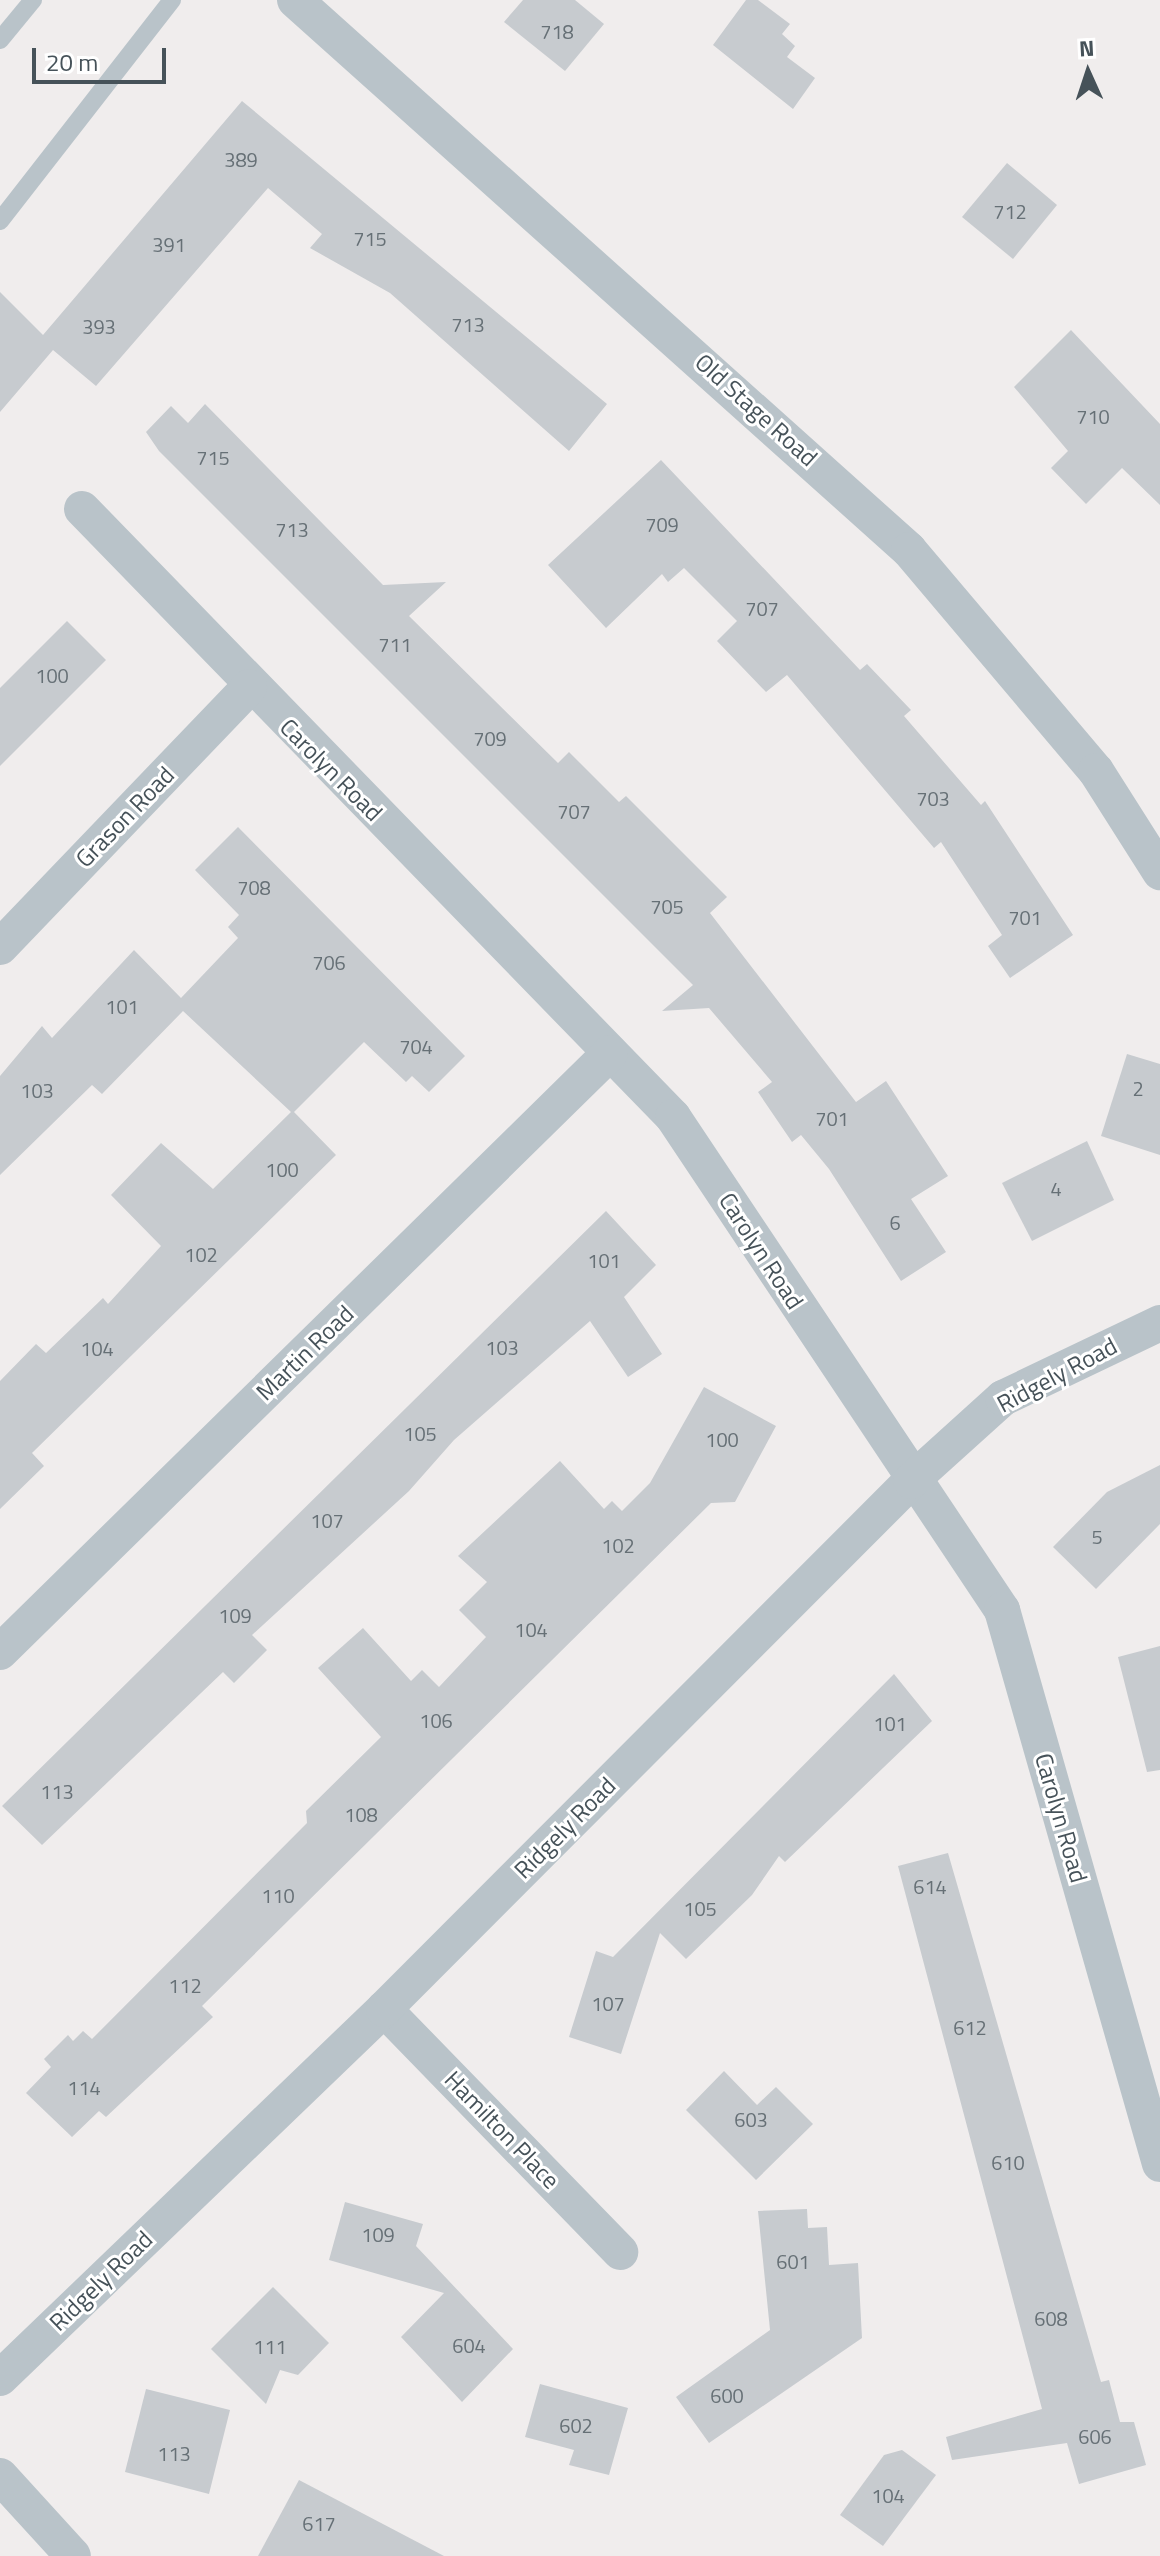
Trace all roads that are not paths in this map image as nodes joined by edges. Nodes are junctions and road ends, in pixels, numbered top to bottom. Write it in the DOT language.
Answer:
graph roads {
  1 [pos="33,0"];
  2 [pos="172,0"];
  3 [pos="295,0"];
  4 [pos="0,40"];
  5 [pos="0,221"];
  6 [pos="82,509"];
  7 [pos="249,687"];
  8 [pos="1160,872"];
  9 [pos="0,947"];
  10 [pos="610,1053"];
  11 [pos="1160,1323"];
  12 [pos="911,1481"];
  13 [pos="0,1652"];
  14 [pos="384,2009"];
  15 [pos="1160,2164"];
  16 [pos="620,2252"];
  17 [pos="0,2378"];
  18 [pos="0,2476"];
  19 [pos="73,2556"];
  1 -- 4 [label="lane"];
  2 -- 5 [label="lane"];
  3 -- 8 [label="street, Old Stage Road"];
  6 -- 7 [label="street, Carolyn Road"];
  7 -- 9 [label="street, Grason Road"];
  7 -- 10 [label="street, Carolyn Road"];
  10 -- 12 [label="street, Carolyn Road"];
  10 -- 13 [label="street, Martin Road"];
  11 -- 12 [label="street, Ridgely Road"];
  12 -- 14 [label="street, Ridgely Road"];
  12 -- 15 [label="street, Carolyn Road"];
  14 -- 16 [label="street, Hamilton Place"];
  14 -- 17 [label="street, Ridgely Road"];
  18 -- 19 [label="street"];
}
